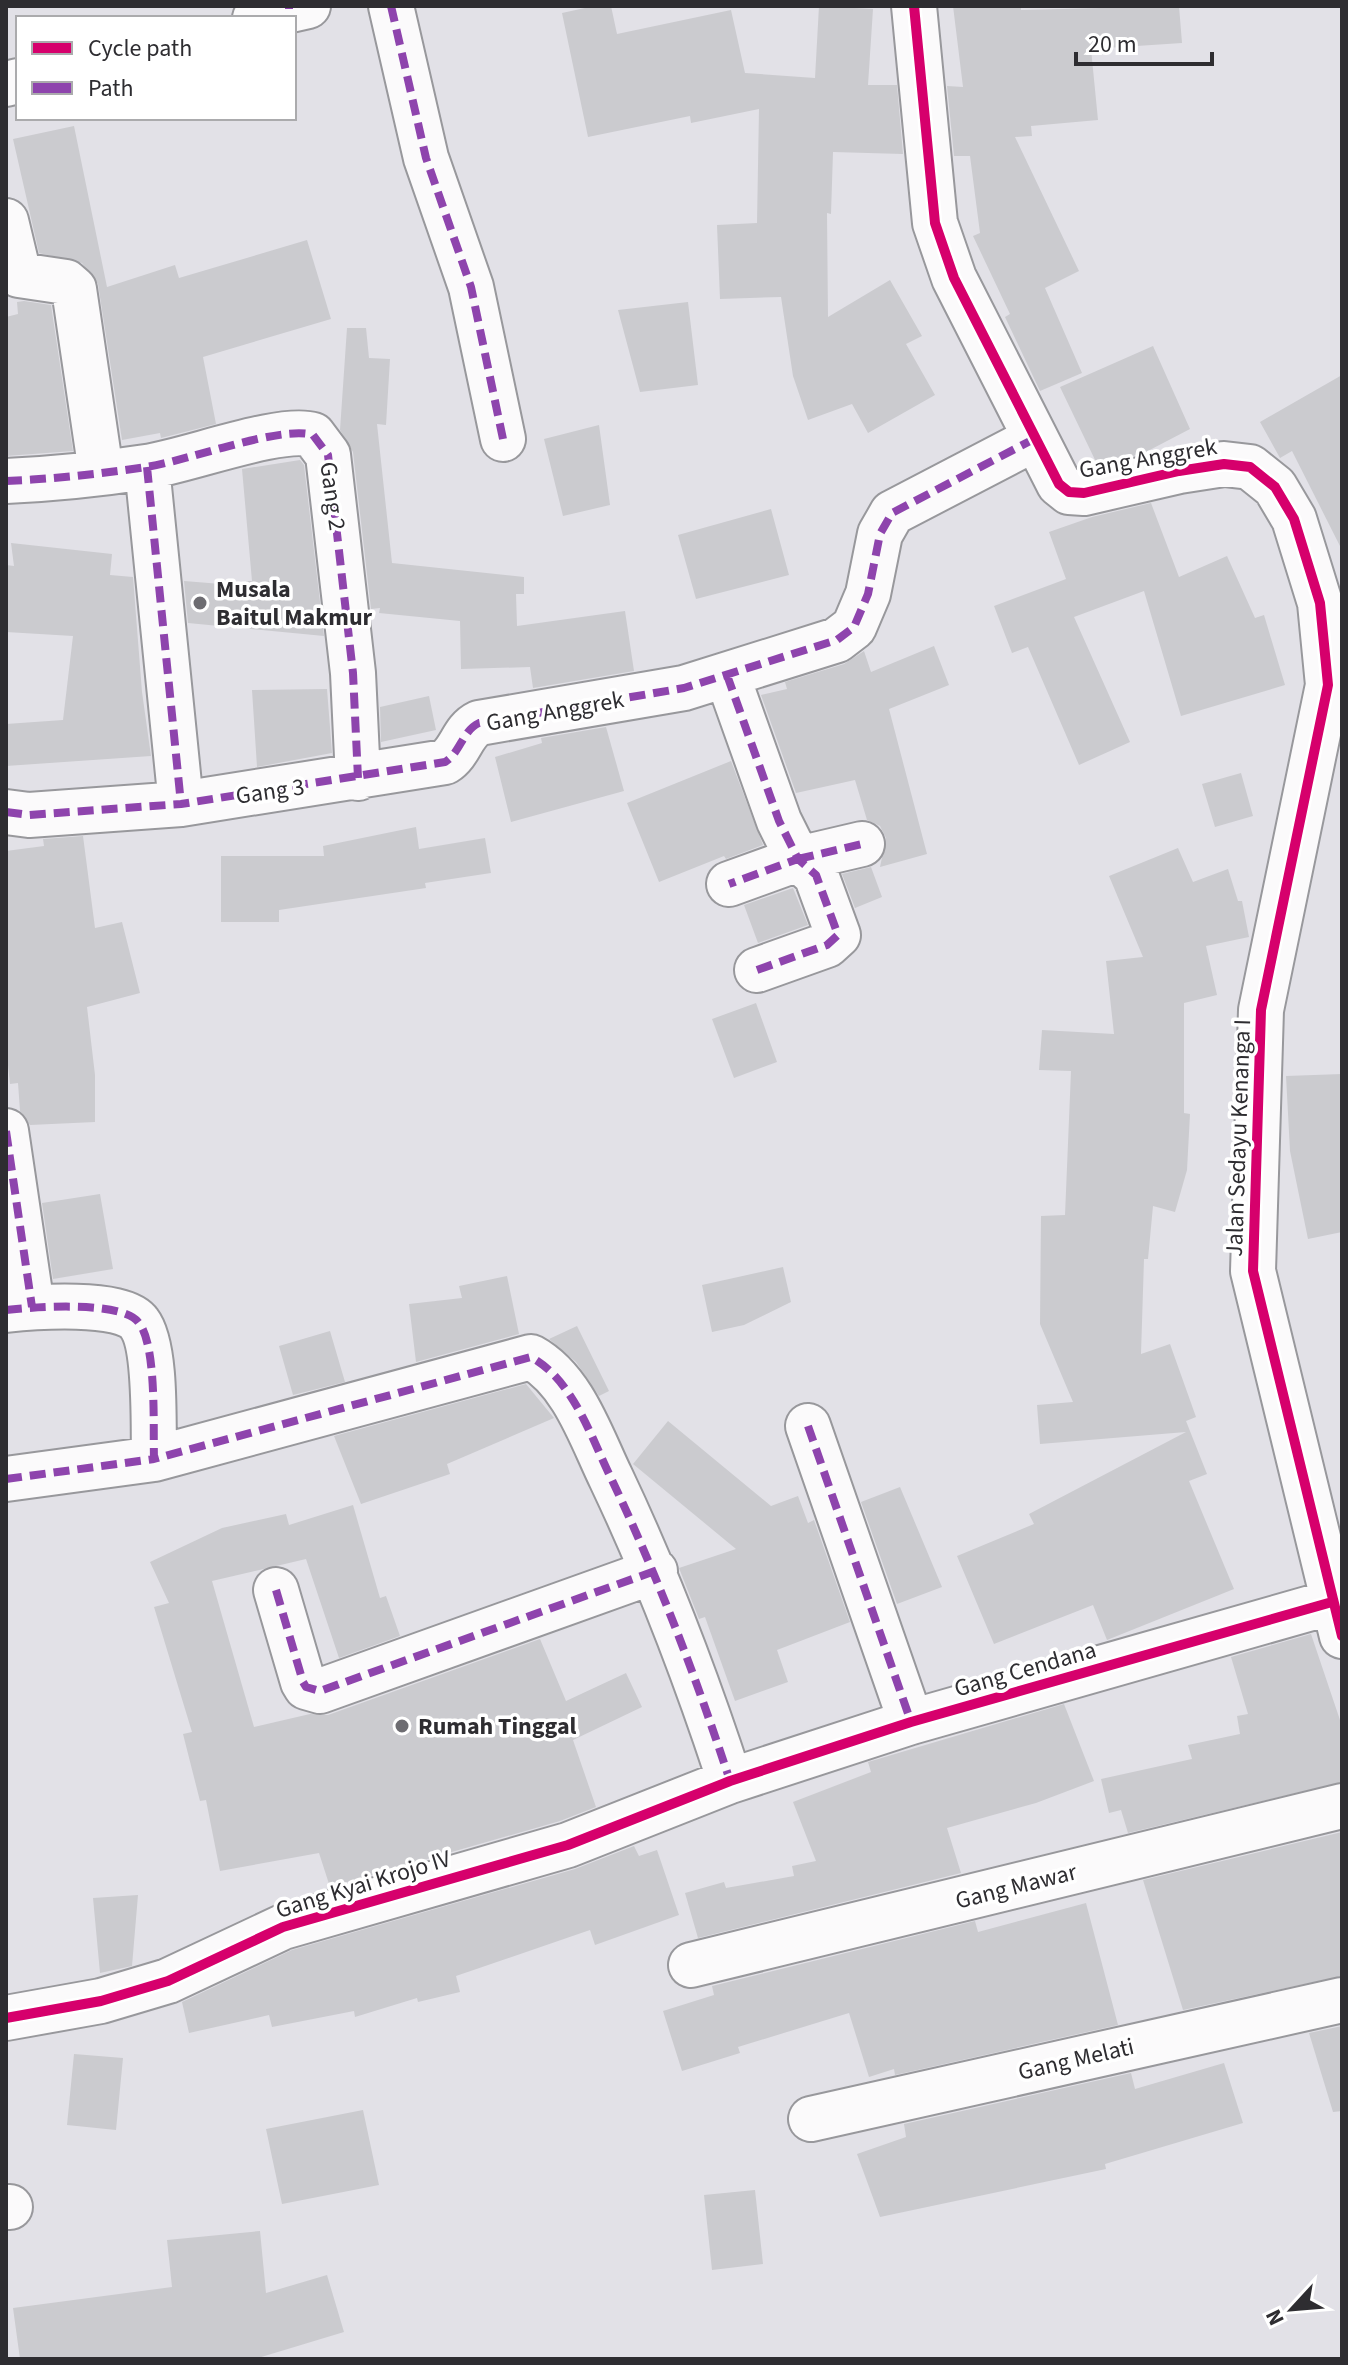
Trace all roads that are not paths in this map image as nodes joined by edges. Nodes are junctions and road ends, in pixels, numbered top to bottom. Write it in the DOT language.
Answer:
graph roads {
  1 [pos="391,6"];
  2 [pos="914,6"];
  3 [pos="6,221"];
  4 [pos="503,439"];
  5 [pos="1034,439"];
  6 [pos="147,467"];
  7 [pos="101,472"];
  8 [pos="6,481"];
  9 [pos="727,675"];
  10 [pos="1335,684"];
  11 [pos="358,778"];
  12 [pos="181,804"];
  13 [pos="6,812"];
  14 [pos="862,844"];
  15 [pos="798,859"];
  16 [pos="729,884"];
  17 [pos="757,970"];
  18 [pos="6,1131"];
  19 [pos="19,1308"];
  20 [pos="808,1426"];
  21 [pos="154,1459"];
  22 [pos="6,1479"];
  23 [pos="1323,1490"];
  24 [pos="655,1571"];
  25 [pos="276,1590"];
  26 [pos="1337,1619"];
  27 [pos="911,1722"];
  28 [pos="730,1781"];
  29 [pos="1342,1806"];
  30 [pos="691,1965"];
  31 [pos="1342,2000"];
  32 [pos="6,2018"];
  33 [pos="811,2119"];
  1 -- 4 [label="street"];
  2 -- 5 [label="street"];
  3 -- 7 [label="street"];
  5 -- 9 [label="street, Gang Anggrek"];
  5 -- 10 [label="street, Gang Anggrek"];
  6 -- 7 [label="street, Gang 2"];
  6 -- 11 [label="street, Gang 2"];
  6 -- 12 [label="street"];
  7 -- 8 [label="street, Gang 2"];
  9 -- 11 [label="street, Gang Anggrek"];
  9 -- 15 [label="street"];
  10 -- 23 [label="street, Jalan Sedayu Kenanga I"];
  11 -- 12 [label="street, Gang 3"];
  12 -- 13 [label="street, Gang 3"];
  14 -- 15 [label="street"];
  15 -- 16 [label="street"];
  15 -- 17 [label="street"];
  18 -- 19 [label="street"];
  19 -- 21 [label="street"];
  20 -- 27 [label="street"];
  21 -- 22 [label="street"];
  21 -- 24 [label="street"];
  23 -- 26 [label="street, Jalan Sedayu Kenanga I"];
  24 -- 25 [label="street"];
  24 -- 28 [label="street"];
  26 -- 27 [label="street, Gang Cendana"];
  27 -- 28 [label="street, Gang Cendana"];
  28 -- 32 [label="street, Gang Kyai Krojo IV"];
  29 -- 30 [label="street, Gang Mawar"];
  31 -- 33 [label="street, Gang Melati"];
}
